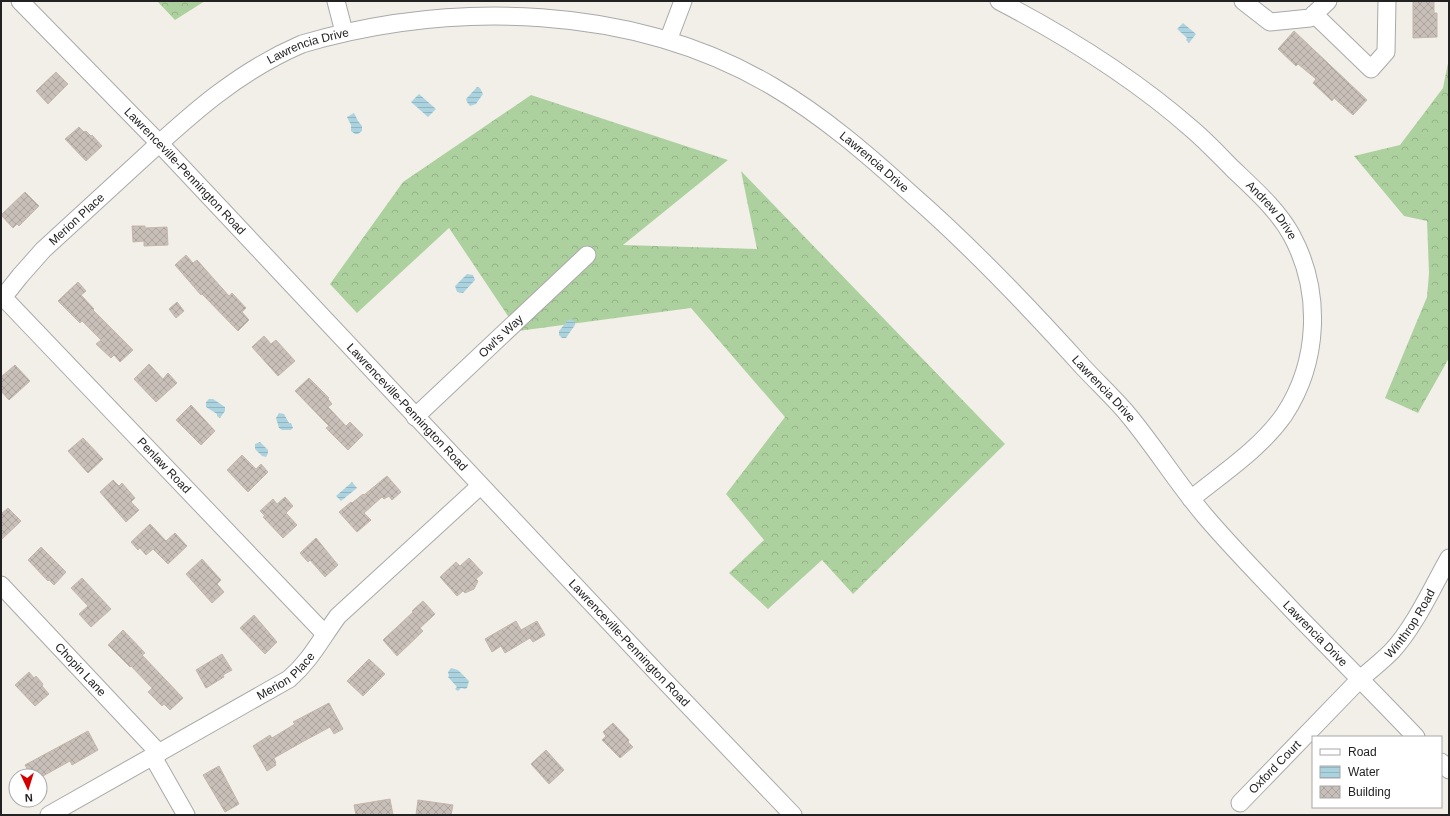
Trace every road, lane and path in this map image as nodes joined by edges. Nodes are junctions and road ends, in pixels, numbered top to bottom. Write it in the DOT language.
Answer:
graph roads {
  1 [pos="20,1"];
  2 [pos="336,1"];
  3 [pos="683,1"];
  4 [pos="999,1"];
  5 [pos="1243,1"];
  6 [pos="1328,1"];
  7 [pos="1387,1"];
  8 [pos="506,4"];
  9 [pos="1314,14"];
  10 [pos="343,28"];
  11 [pos="669,38"];
  12 [pos="159,143"];
  13 [pos="587,255"];
  14 [pos="2,298"];
  15 [pos="415,417"];
  16 [pos="480,486"];
  17 [pos="1191,499"];
  18 [pos="1449,558"];
  19 [pos="1,585"];
  20 [pos="325,634"];
  21 [pos="1360,679"];
  22 [pos="1415,736"];
  23 [pos="156,755"];
  24 [pos="1240,803"];
  25 [pos="49,815"];
  26 [pos="186,815"];
  27 [pos="793,815"];
  1 -- 12 [label="street, Lawrenceville-Pennington Road"];
  2 -- 10 [label="street"];
  3 -- 11 [label="street"];
  4 -- 17 [label="street, Andrew Drive"];
  5 -- 9 [label="street"];
  6 -- 9 [label="street"];
  7 -- 9 [label="street"];
  8 -- 10 [label="street, Lawrencia Drive"];
  8 -- 11 [label="street, Lawrencia Drive"];
  10 -- 12 [label="street, Lawrencia Drive"];
  11 -- 17 [label="street, Lawrencia Drive"];
  12 -- 14 [label="street, Merion Place"];
  12 -- 15 [label="street, Lawrenceville-Pennington Road"];
  13 -- 15 [label="street, Owl's Way"];
  14 -- 20 [label="street, Penlaw Road"];
  15 -- 16 [label="street, Lawrenceville-Pennington Road"];
  16 -- 20 [label="street, Merion Place"];
  16 -- 27 [label="street, Lawrenceville-Pennington Road"];
  17 -- 21 [label="street, Lawrencia Drive"];
  18 -- 21 [label="street, Winthrop Road"];
  19 -- 23 [label="street, Chopin Lane"];
  20 -- 23 [label="street, Merion Place"];
  21 -- 22 [label="street, Lawrencia Drive"];
  21 -- 24 [label="street, Oxford Court"];
  23 -- 25 [label="street, Merion Place"];
  23 -- 26 [label="street, Chopin Lane"];
}
